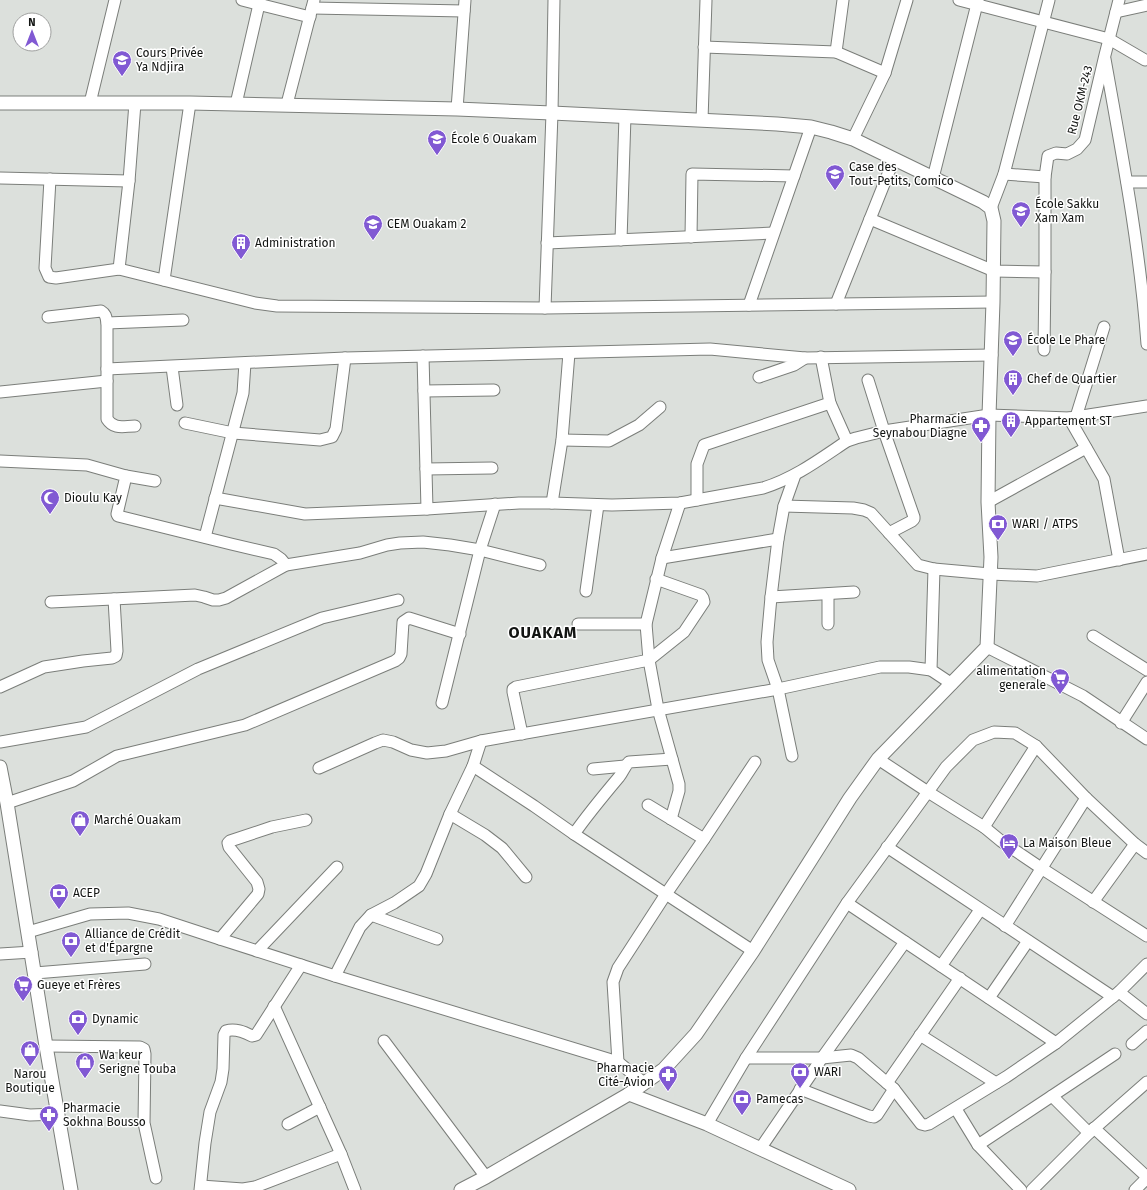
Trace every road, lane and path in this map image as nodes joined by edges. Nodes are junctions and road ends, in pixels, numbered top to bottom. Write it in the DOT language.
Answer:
graph roads {
  1 [pos="115,0"];
  2 [pos="242,0"];
  3 [pos="554,0"];
  4 [pos="706,0"];
  5 [pos="843,0"];
  6 [pos="907,0"];
  7 [pos="959,0"];
  8 [pos="1049,0"];
  9 [pos="1119,0"];
  10 [pos="259,2"];
  11 [pos="978,2"];
  12 [pos="464,5"];
  13 [pos="1147,5"];
  14 [pos="312,8"];
  15 [pos="1116,12"];
  16 [pos="1044,22"];
  17 [pos="1109,39"];
  18 [pos="704,47"];
  19 [pos="836,52"];
  20 [pos="1105,55"];
  21 [pos="1146,61"];
  22 [pos="885,73"];
  23 [pos="90,103"];
  24 [pos="135,103"];
  25 [pos="190,103"];
  26 [pos="0,104"];
  27 [pos="236,104"];
  28 [pos="287,104"];
  29 [pos="457,109"];
  30 [pos="552,112"];
  31 [pos="625,116"];
  32 [pos="702,120"];
  33 [pos="811,127"];
  34 [pos="853,140"];
  35 [pos="894,159"];
  36 [pos="1004,174"];
  37 [pos="794,176"];
  38 [pos="1045,177"];
  39 [pos="0,178"];
  40 [pos="933,178"];
  41 [pos="50,179"];
  42 [pos="129,181"];
  43 [pos="1127,182"];
  44 [pos="1147,182"];
  45 [pos="991,208"];
  46 [pos="870,219"];
  47 [pos="773,233"];
  48 [pos="691,237"];
  49 [pos="621,240"];
  50 [pos="547,243"];
  51 [pos="119,269"];
  52 [pos="994,271"];
  53 [pos="1046,272"];
  54 [pos="164,280"];
  55 [pos="993,302"];
  56 [pos="836,304"];
  57 [pos="749,305"];
  58 [pos="545,308"];
  59 [pos="48,317"];
  60 [pos="183,320"];
  61 [pos="107,323"];
  62 [pos="1104,327"];
  63 [pos="1147,344"];
  64 [pos="1044,350"];
  65 [pos="569,353"];
  66 [pos="992,355"];
  67 [pos="423,356"];
  68 [pos="821,357"];
  69 [pos="345,358"];
  70 [pos="805,358"];
  71 [pos="245,362"];
  72 [pos="172,367"];
  73 [pos="107,369"];
  74 [pos="759,377"];
  75 [pos="868,380"];
  76 [pos="107,382"];
  77 [pos="494,390"];
  78 [pos="424,391"];
  79 [pos="0,392"];
  80 [pos="830,403"];
  81 [pos="177,405"];
  82 [pos="1147,406"];
  83 [pos="660,407"];
  84 [pos="989,416"];
  85 [pos="1073,417"];
  86 [pos="185,422"];
  87 [pos="135,426"];
  88 [pos="884,431"];
  89 [pos="233,434"];
  90 [pos="562,440"];
  91 [pos="847,442"];
  92 [pos="1086,448"];
  93 [pos="0,461"];
  94 [pos="492,468"];
  95 [pos="426,469"];
  96 [pos="795,475"];
  97 [pos="126,476"];
  98 [pos="155,481"];
  99 [pos="215,498"];
  100 [pos="697,500"];
  101 [pos="988,502"];
  102 [pos="552,503"];
  103 [pos="680,503"];
  104 [pos="495,504"];
  105 [pos="598,505"];
  106 [pos="784,506"];
  107 [pos="427,509"];
  108 [pos="889,532"];
  109 [pos="205,537"];
  110 [pos="778,539"];
  111 [pos="480,550"];
  112 [pos="1147,554"];
  113 [pos="662,558"];
  114 [pos="1119,560"];
  115 [pos="286,565"];
  116 [pos="540,565"];
  117 [pos="934,569"];
  118 [pos="990,574"];
  119 [pos="656,579"];
  120 [pos="586,590"];
  121 [pos="854,592"];
  122 [pos="828,594"];
  123 [pos="771,597"];
  124 [pos="114,598"];
  125 [pos="398,600"];
  126 [pos="51,602"];
  127 [pos="578,624"];
  128 [pos="646,624"];
  129 [pos="828,624"];
  130 [pos="460,634"];
  131 [pos="1093,636"];
  132 [pos="987,647"];
  133 [pos="649,660"];
  134 [pos="931,670"];
  135 [pos="1147,670"];
  136 [pos="1147,682"];
  137 [pos="952,684"];
  138 [pos="0,687"];
  139 [pos="778,689"];
  140 [pos="442,703"];
  141 [pos="658,709"];
  142 [pos="1121,723"];
  143 [pos="522,734"];
  144 [pos="1147,739"];
  145 [pos="481,741"];
  146 [pos="0,742"];
  147 [pos="1036,746"];
  148 [pos="792,756"];
  149 [pos="672,759"];
  150 [pos="878,759"];
  151 [pos="755,762"];
  152 [pos="473,766"];
  153 [pos="625,766"];
  154 [pos="0,767"];
  155 [pos="319,768"];
  156 [pos="593,769"];
  157 [pos="928,792"];
  158 [pos="1086,798"];
  159 [pos="7,804"];
  160 [pos="648,805"];
  161 [pos="450,814"];
  162 [pos="671,819"];
  163 [pos="306,820"];
  164 [pos="984,827"];
  165 [pos="574,834"];
  166 [pos="704,839"];
  167 [pos="1135,844"];
  168 [pos="887,847"];
  169 [pos="1147,853"];
  170 [pos="337,867"];
  171 [pos="1042,868"];
  172 [pos="526,877"];
  173 [pos="666,894"];
  174 [pos="1093,902"];
  175 [pos="847,903"];
  176 [pos="980,910"];
  177 [pos="371,915"];
  178 [pos="1005,926"];
  179 [pos="28,932"];
  180 [pos="1147,936"];
  181 [pos="220,939"];
  182 [pos="437,939"];
  183 [pos="1028,941"];
  184 [pos="905,942"];
  185 [pos="257,951"];
  186 [pos="753,951"];
  187 [pos="32,952"];
  188 [pos="0,954"];
  189 [pos="145,964"];
  190 [pos="1147,964"];
  191 [pos="301,965"];
  192 [pos="941,966"];
  193 [pos="35,973"];
  194 [pos="335,976"];
  195 [pos="960,978"];
  196 [pos="1116,994"];
  197 [pos="989,998"];
  198 [pos="274,1006"];
  199 [pos="1147,1014"];
  200 [pos="1147,1031"];
  201 [pos="920,1035"];
  202 [pos="384,1041"];
  203 [pos="1056,1043"];
  204 [pos="1132,1044"];
  205 [pos="46,1046"];
  206 [pos="1115,1054"];
  207 [pos="746,1058"];
  208 [pos="822,1058"];
  209 [pos="618,1062"];
  210 [pos="1147,1082"];
  211 [pos="644,1083"];
  212 [pos="996,1083"];
  213 [pos="890,1086"];
  214 [pos="800,1089"];
  215 [pos="628,1094"];
  216 [pos="1052,1096"];
  217 [pos="320,1107"];
  218 [pos="956,1109"];
  219 [pos="0,1111"];
  220 [pos="58,1114"];
  221 [pos="288,1124"];
  222 [pos="707,1124"];
  223 [pos="1092,1131"];
  224 [pos="978,1144"];
  225 [pos="760,1149"];
  226 [pos="341,1154"];
  227 [pos="486,1177"];
  228 [pos="1147,1177"];
  229 [pos="156,1178"];
  230 [pos="200,1188"];
  231 [pos="71,1190"];
  232 [pos="355,1190"];
  233 [pos="461,1190"];
  234 [pos="850,1190"];
  235 [pos="1021,1190"];
  236 [pos="1032,1190"];
  237 [pos="1135,1190"];
  1 -- 23 [label="street"];
  2 -- 10 [label="street"];
  3 -- 30 [label="street"];
  4 -- 18 [label="street"];
  5 -- 19 [label="street"];
  6 -- 22 [label="street"];
  7 -- 11 [label="street"];
  8 -- 16 [label="street"];
  9 -- 15 [label="street, Rue OKM-243"];
  10 -- 14 [label="street"];
  10 -- 27 [label="street"];
  11 -- 16 [label="street"];
  11 -- 40 [label="street"];
  12 -- 14 [label="street"];
  12 -- 29 [label="street"];
  13 -- 15 [label="street"];
  14 -- 28 [label="street"];
  15 -- 17 [label="street, Rue OKM-243"];
  16 -- 17 [label="street"];
  16 -- 36 [label="street"];
  17 -- 20 [label="street, Rue OKM-243"];
  17 -- 21 [label="street"];
  18 -- 19 [label="street"];
  18 -- 32 [label="street"];
  19 -- 22 [label="street"];
  20 -- 38 [label="street, Rue OKM-243"];
  20 -- 43 [label="street"];
  22 -- 34 [label="street"];
  23 -- 24 [label="street"];
  23 -- 26 [label="street"];
  24 -- 25 [label="street"];
  24 -- 42 [label="street"];
  25 -- 27 [label="street"];
  25 -- 54 [label="street"];
  27 -- 28 [label="street"];
  28 -- 29 [label="street"];
  29 -- 30 [label="street"];
  30 -- 31 [label="street"];
  30 -- 50 [label="street"];
  31 -- 32 [label="street"];
  31 -- 49 [label="street"];
  32 -- 33 [label="street"];
  33 -- 34 [label="street"];
  33 -- 37 [label="street"];
  34 -- 35 [label="street"];
  35 -- 40 [label="street"];
  35 -- 46 [label="street"];
  36 -- 38 [label="street"];
  36 -- 45 [label="street"];
  37 -- 47 [label="street"];
  37 -- 48 [label="street"];
  38 -- 53 [label="street, Rue OKM-243"];
  39 -- 41 [label="street"];
  40 -- 45 [label="street"];
  41 -- 42 [label="street"];
  41 -- 51 [label="street"];
  42 -- 51 [label="street"];
  43 -- 44 [label="street"];
  43 -- 63 [label="street"];
  45 -- 52 [label="street"];
  46 -- 52 [label="street"];
  46 -- 56 [label="street"];
  47 -- 48 [label="street"];
  47 -- 57 [label="street"];
  48 -- 49 [label="street"];
  49 -- 50 [label="street"];
  50 -- 58 [label="street"];
  51 -- 54 [label="street"];
  52 -- 53 [label="street"];
  52 -- 55 [label="street"];
  53 -- 64 [label="street, Rue OKM-243"];
  54 -- 58 [label="street"];
  55 -- 56 [label="street"];
  55 -- 66 [label="street"];
  56 -- 57 [label="street"];
  57 -- 58 [label="street"];
  59 -- 61 [label="street"];
  60 -- 61 [label="street"];
  61 -- 73 [label="street"];
  62 -- 85 [label="street"];
  65 -- 67 [label="street"];
  65 -- 70 [label="street"];
  65 -- 90 [label="street"];
  66 -- 68 [label="street"];
  66 -- 84 [label="street"];
  67 -- 69 [label="street"];
  67 -- 78 [label="street"];
  68 -- 70 [label="street"];
  68 -- 80 [label="street"];
  69 -- 71 [label="street"];
  69 -- 89 [label="street"];
  70 -- 74 [label="street"];
  71 -- 72 [label="street"];
  71 -- 89 [label="street"];
  72 -- 73 [label="street"];
  72 -- 81 [label="street"];
  73 -- 76 [label="street"];
  75 -- 88 [label="street"];
  76 -- 79 [label="street"];
  76 -- 87 [label="street"];
  77 -- 78 [label="street"];
  78 -- 95 [label="street"];
  80 -- 91 [label="street"];
  80 -- 100 [label="street"];
  82 -- 85 [label="street"];
  83 -- 90 [label="street"];
  84 -- 85 [label="street"];
  84 -- 88 [label="street"];
  84 -- 101 [label="street"];
  85 -- 92 [label="street"];
  86 -- 89 [label="street"];
  88 -- 91 [label="street"];
  88 -- 108 [label="street"];
  89 -- 99 [label="street"];
  90 -- 102 [label="street"];
  91 -- 96 [label="street"];
  92 -- 101 [label="street"];
  92 -- 114 [label="street"];
  93 -- 97 [label="street"];
  94 -- 95 [label="street"];
  95 -- 107 [label="street"];
  96 -- 100 [label="street"];
  96 -- 106 [label="street"];
  97 -- 98 [label="street"];
  97 -- 109 [label="street"];
  99 -- 107 [label="street"];
  99 -- 109 [label="street"];
  100 -- 103 [label="street"];
  101 -- 118 [label="street"];
  102 -- 104 [label="street"];
  102 -- 105 [label="street"];
  103 -- 105 [label="street"];
  103 -- 113 [label="street"];
  104 -- 107 [label="street"];
  104 -- 111 [label="street"];
  105 -- 120 [label="street"];
  106 -- 108 [label="street"];
  106 -- 110 [label="street"];
  108 -- 117 [label="street"];
  109 -- 115 [label="street"];
  110 -- 113 [label="street"];
  110 -- 123 [label="street"];
  111 -- 115 [label="street"];
  111 -- 116 [label="street"];
  111 -- 130 [label="street"];
  112 -- 114 [label="street"];
  113 -- 119 [label="street"];
  114 -- 118 [label="street"];
  115 -- 124 [label="street"];
  117 -- 118 [label="street"];
  117 -- 134 [label="street"];
  118 -- 132 [label="street"];
  119 -- 128 [label="street"];
  119 -- 133 [label="street"];
  121 -- 122 [label="street"];
  122 -- 123 [label="street"];
  122 -- 129 [label="street"];
  123 -- 139 [label="street"];
  124 -- 126 [label="street"];
  124 -- 138 [label="street"];
  125 -- 146 [label="street"];
  127 -- 128 [label="street"];
  128 -- 133 [label="street"];
  130 -- 140 [label="street"];
  130 -- 159 [label="street"];
  131 -- 135 [label="street"];
  132 -- 137 [label="street"];
  132 -- 142 [label="street"];
  133 -- 141 [label="street"];
  133 -- 143 [label="street"];
  134 -- 137 [label="street"];
  134 -- 139 [label="street"];
  136 -- 142 [label="street"];
  137 -- 150 [label="street"];
  139 -- 141 [label="street"];
  139 -- 148 [label="street"];
  141 -- 143 [label="street"];
  141 -- 149 [label="street"];
  142 -- 144 [label="street"];
  143 -- 145 [label="street"];
  145 -- 152 [label="street"];
  145 -- 155 [label="street"];
  147 -- 157 [label="street"];
  147 -- 158 [label="street"];
  147 -- 164 [label="street"];
  149 -- 153 [label="street"];
  149 -- 162 [label="street"];
  150 -- 157 [label="street"];
  150 -- 186 [label="street"];
  151 -- 166 [label="street"];
  152 -- 161 [label="street"];
  152 -- 165 [label="street"];
  153 -- 156 [label="street"];
  153 -- 165 [label="street"];
  154 -- 159 [label="street"];
  157 -- 164 [label="street"];
  157 -- 168 [label="street"];
  158 -- 167 [label="street"];
  158 -- 171 [label="street"];
  159 -- 179 [label="street"];
  160 -- 162 [label="street"];
  161 -- 172 [label="street"];
  161 -- 177 [label="street"];
  162 -- 166 [label="street"];
  163 -- 181 [label="street"];
  164 -- 171 [label="street"];
  165 -- 173 [label="street"];
  166 -- 173 [label="street"];
  167 -- 169 [label="street"];
  167 -- 174 [label="street"];
  168 -- 175 [label="street"];
  168 -- 176 [label="street"];
  170 -- 185 [label="street"];
  171 -- 174 [label="street"];
  171 -- 178 [label="street"];
  173 -- 186 [label="street"];
  173 -- 209 [label="street"];
  174 -- 180 [label="street"];
  175 -- 184 [label="street"];
  175 -- 207 [label="street"];
  176 -- 178 [label="street"];
  176 -- 192 [label="street"];
  177 -- 182 [label="street"];
  177 -- 194 [label="street"];
  178 -- 183 [label="street"];
  179 -- 181 [label="street"];
  179 -- 187 [label="street"];
  181 -- 185 [label="street"];
  183 -- 196 [label="street"];
  183 -- 197 [label="street"];
  184 -- 192 [label="street"];
  184 -- 208 [label="street"];
  185 -- 191 [label="street"];
  186 -- 211 [label="street"];
  187 -- 188 [label="street"];
  187 -- 193 [label="street"];
  189 -- 193 [label="street"];
  190 -- 196 [label="street"];
  191 -- 194 [label="street"];
  191 -- 198 [label="street"];
  192 -- 195 [label="street"];
  193 -- 205 [label="street"];
  194 -- 209 [label="street"];
  195 -- 197 [label="street"];
  195 -- 201 [label="street"];
  196 -- 199 [label="street"];
  196 -- 203 [label="street"];
  197 -- 203 [label="street"];
  198 -- 217 [label="street"];
  198 -- 230 [label="street"];
  200 -- 204 [label="street"];
  201 -- 212 [label="street"];
  201 -- 213 [label="street"];
  202 -- 227 [label="street"];
  203 -- 212 [label="street"];
  205 -- 220 [label="street"];
  205 -- 229 [label="street"];
  206 -- 216 [label="street"];
  207 -- 208 [label="street"];
  207 -- 222 [label="street"];
  208 -- 213 [label="street"];
  208 -- 214 [label="street"];
  209 -- 211 [label="street"];
  210 -- 223 [label="street"];
  211 -- 215 [label="street"];
  212 -- 218 [label="street"];
  213 -- 214 [label="street"];
  213 -- 218 [label="street"];
  214 -- 225 [label="street"];
  215 -- 222 [label="street"];
  215 -- 227 [label="street"];
  216 -- 223 [label="street"];
  216 -- 224 [label="street"];
  217 -- 221 [label="street"];
  217 -- 226 [label="street"];
  218 -- 224 [label="street"];
  219 -- 220 [label="street"];
  220 -- 231 [label="street"];
  222 -- 225 [label="street"];
  223 -- 228 [label="street"];
  223 -- 236 [label="street"];
  224 -- 235 [label="street"];
  225 -- 234 [label="street"];
  226 -- 230 [label="street"];
  226 -- 232 [label="street"];
  227 -- 233 [label="street"];
  228 -- 237 [label="street"];
}
